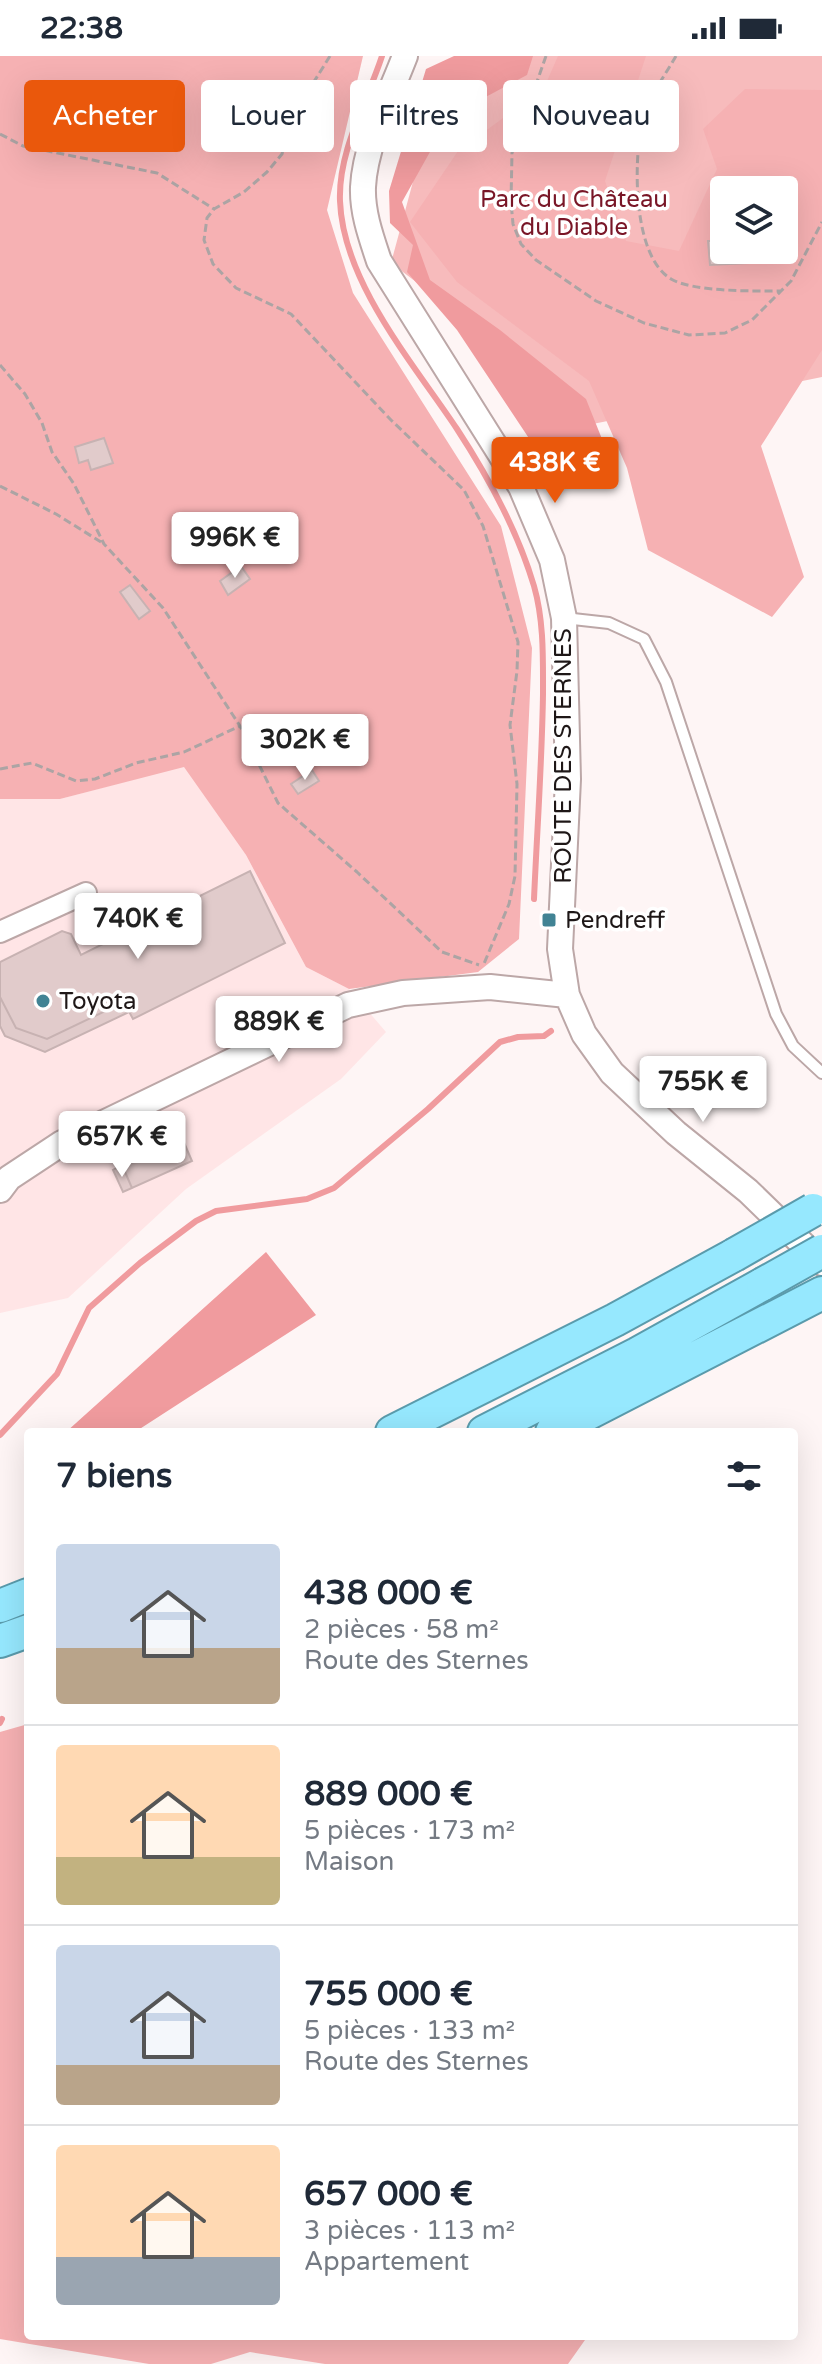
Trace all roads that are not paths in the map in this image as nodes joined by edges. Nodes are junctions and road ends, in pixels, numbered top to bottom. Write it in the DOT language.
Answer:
graph roads {
  1 [pos="405,56"];
  2 [pos="564,618"];
  3 [pos="86,893"];
  4 [pos="0,932"];
  5 [pos="567,995"];
  6 [pos="822,1073"];
  7 [pos="0,1190"];
  8 [pos="818,1207"];
  9 [pos="822,1251"];
  10 [pos="822,1263"];
  11 [pos="822,1293"];
  12 [pos="400,1428"];
  13 [pos="492,1428"];
  14 [pos="560,1428"];
  15 [pos="24,1597"];
  16 [pos="0,1606"];
  17 [pos="24,1632"];
  18 [pos="0,1641"];
  1 -- 2 [label="street, ROUTE DES STERNES"];
  2 -- 5 [label="street, ROUTE DES STERNES"];
  2 -- 6 [label="lane"];
  3 -- 4 [label="street"];
  5 -- 7 [label="street"];
  5 -- 10 [label="street, ROUTE DES STERNES"];
  8 -- 12 [label="highway, bridge"];
  9 -- 13 [label="highway, bridge"];
  11 -- 14 [label="highway"];
  15 -- 16 [label="highway"];
  17 -- 18 [label="highway"];
}
